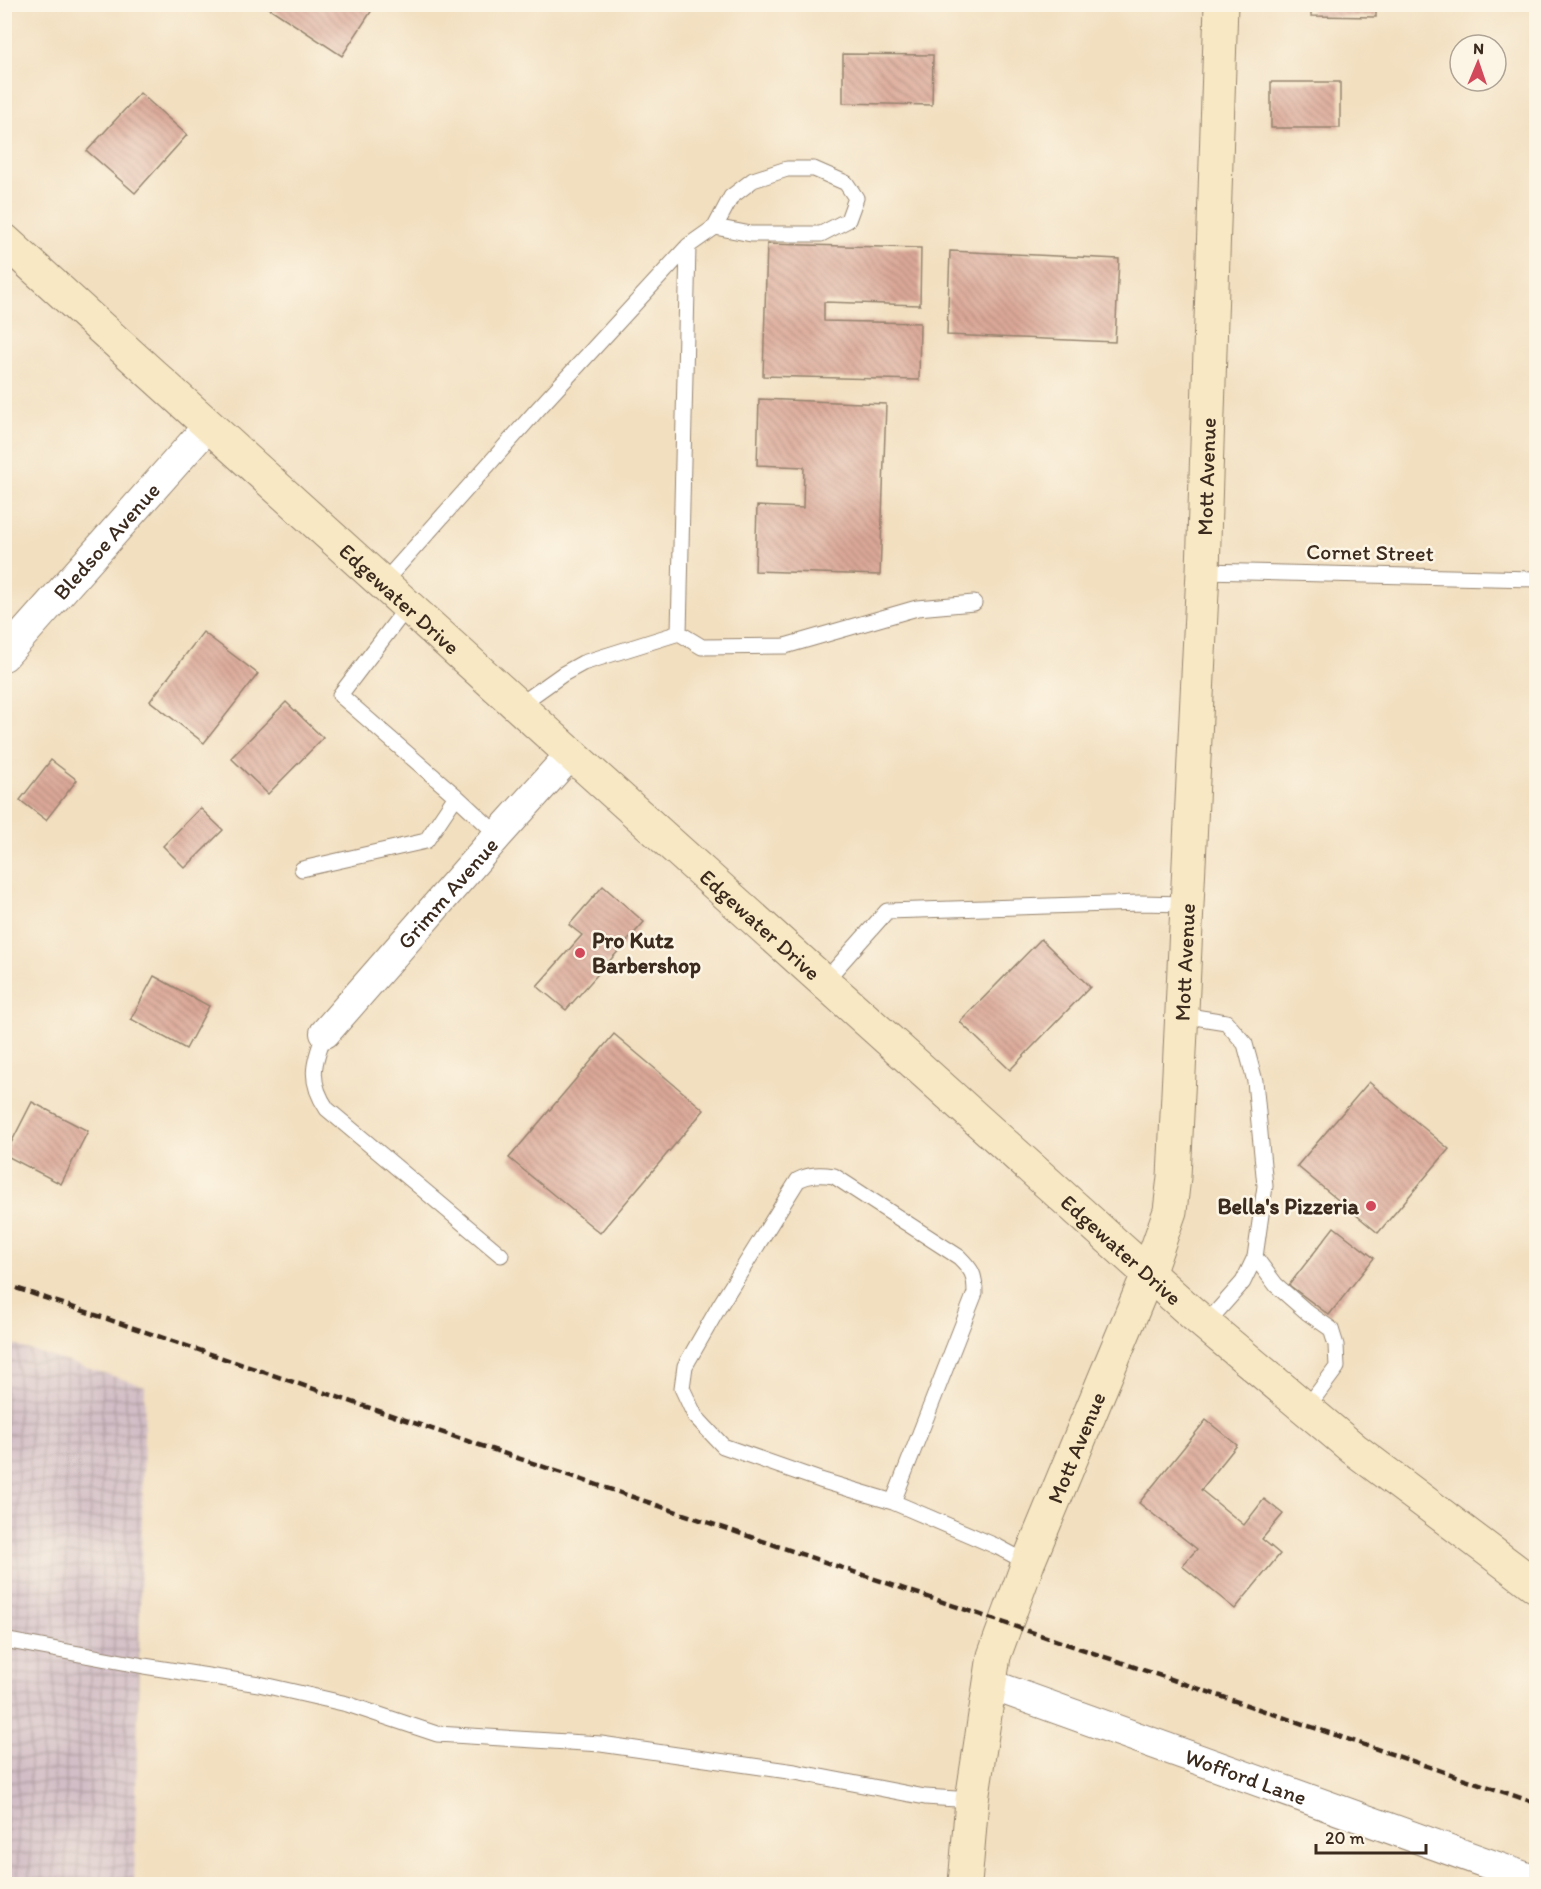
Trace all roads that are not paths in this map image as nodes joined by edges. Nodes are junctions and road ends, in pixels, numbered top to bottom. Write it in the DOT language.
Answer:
graph roads {
  1 [pos="1221,4"];
  2 [pos="715,227"];
  3 [pos="4,240"];
  4 [pos="688,246"];
  5 [pos="209,425"];
  6 [pos="1203,571"];
  7 [pos="1536,579"];
  8 [pos="383,583"];
  9 [pos="974,603"];
  10 [pos="408,606"];
  11 [pos="679,633"];
  12 [pos="4,656"];
  13 [pos="518,706"];
  14 [pos="571,754"];
  15 [pos="456,796"];
  16 [pos="498,835"];
  17 [pos="303,869"];
  18 [pos="1187,904"];
  19 [pos="824,982"];
  20 [pos="1182,1015"];
  21 [pos="325,1033"];
  22 [pos="501,1255"];
  23 [pos="1255,1257"];
  24 [pos="1148,1274"];
  25 [pos="1205,1325"];
  26 [pos="1306,1409"];
  27 [pos="893,1502"];
  28 [pos="1029,1563"];
  29 [pos="1536,1586"];
  30 [pos="4,1640"];
  31 [pos="989,1684"];
  32 [pos="972,1800"];
  33 [pos="1536,1881"];
  34 [pos="965,1884"];
  1 -- 6 [label="main road, Mott Avenue"];
  2 -- 2 [label="lane"];
  2 -- 4 [label="lane"];
  3 -- 5 [label="main road, Edgewater Drive"];
  4 -- 8 [label="lane"];
  4 -- 11 [label="lane"];
  5 -- 8 [label="main road, Edgewater Drive"];
  5 -- 12 [label="street, Bledsoe Avenue"];
  6 -- 7 [label="lane, Cornet Street"];
  6 -- 18 [label="main road, Mott Avenue"];
  8 -- 10 [label="main road, Edgewater Drive"];
  9 -- 11 [label="lane"];
  10 -- 13 [label="main road, Edgewater Drive"];
  10 -- 15 [label="lane"];
  11 -- 13 [label="lane"];
  13 -- 14 [label="main road, Edgewater Drive"];
  14 -- 16 [label="street, Grimm Avenue"];
  14 -- 19 [label="main road, Edgewater Drive"];
  15 -- 16 [label="lane"];
  15 -- 17 [label="lane"];
  16 -- 21 [label="street, Grimm Avenue"];
  18 -- 19 [label="lane"];
  18 -- 20 [label="main road, Mott Avenue"];
  19 -- 24 [label="main road, Edgewater Drive"];
  20 -- 23 [label="lane"];
  20 -- 24 [label="main road, Mott Avenue"];
  21 -- 22 [label="lane"];
  23 -- 25 [label="lane"];
  23 -- 26 [label="lane"];
  24 -- 25 [label="main road, Edgewater Drive"];
  24 -- 28 [label="main road, Mott Avenue"];
  25 -- 26 [label="main road, Edgewater Drive"];
  26 -- 29 [label="main road, Edgewater Drive"];
  27 -- 27 [label="lane"];
  27 -- 28 [label="lane"];
  28 -- 31 [label="main road, Mott Avenue"];
  30 -- 32 [label="lane"];
  31 -- 32 [label="main road, Mott Avenue"];
  31 -- 33 [label="street, Wofford Lane"];
  32 -- 34 [label="main road, Mott Avenue"];
}
